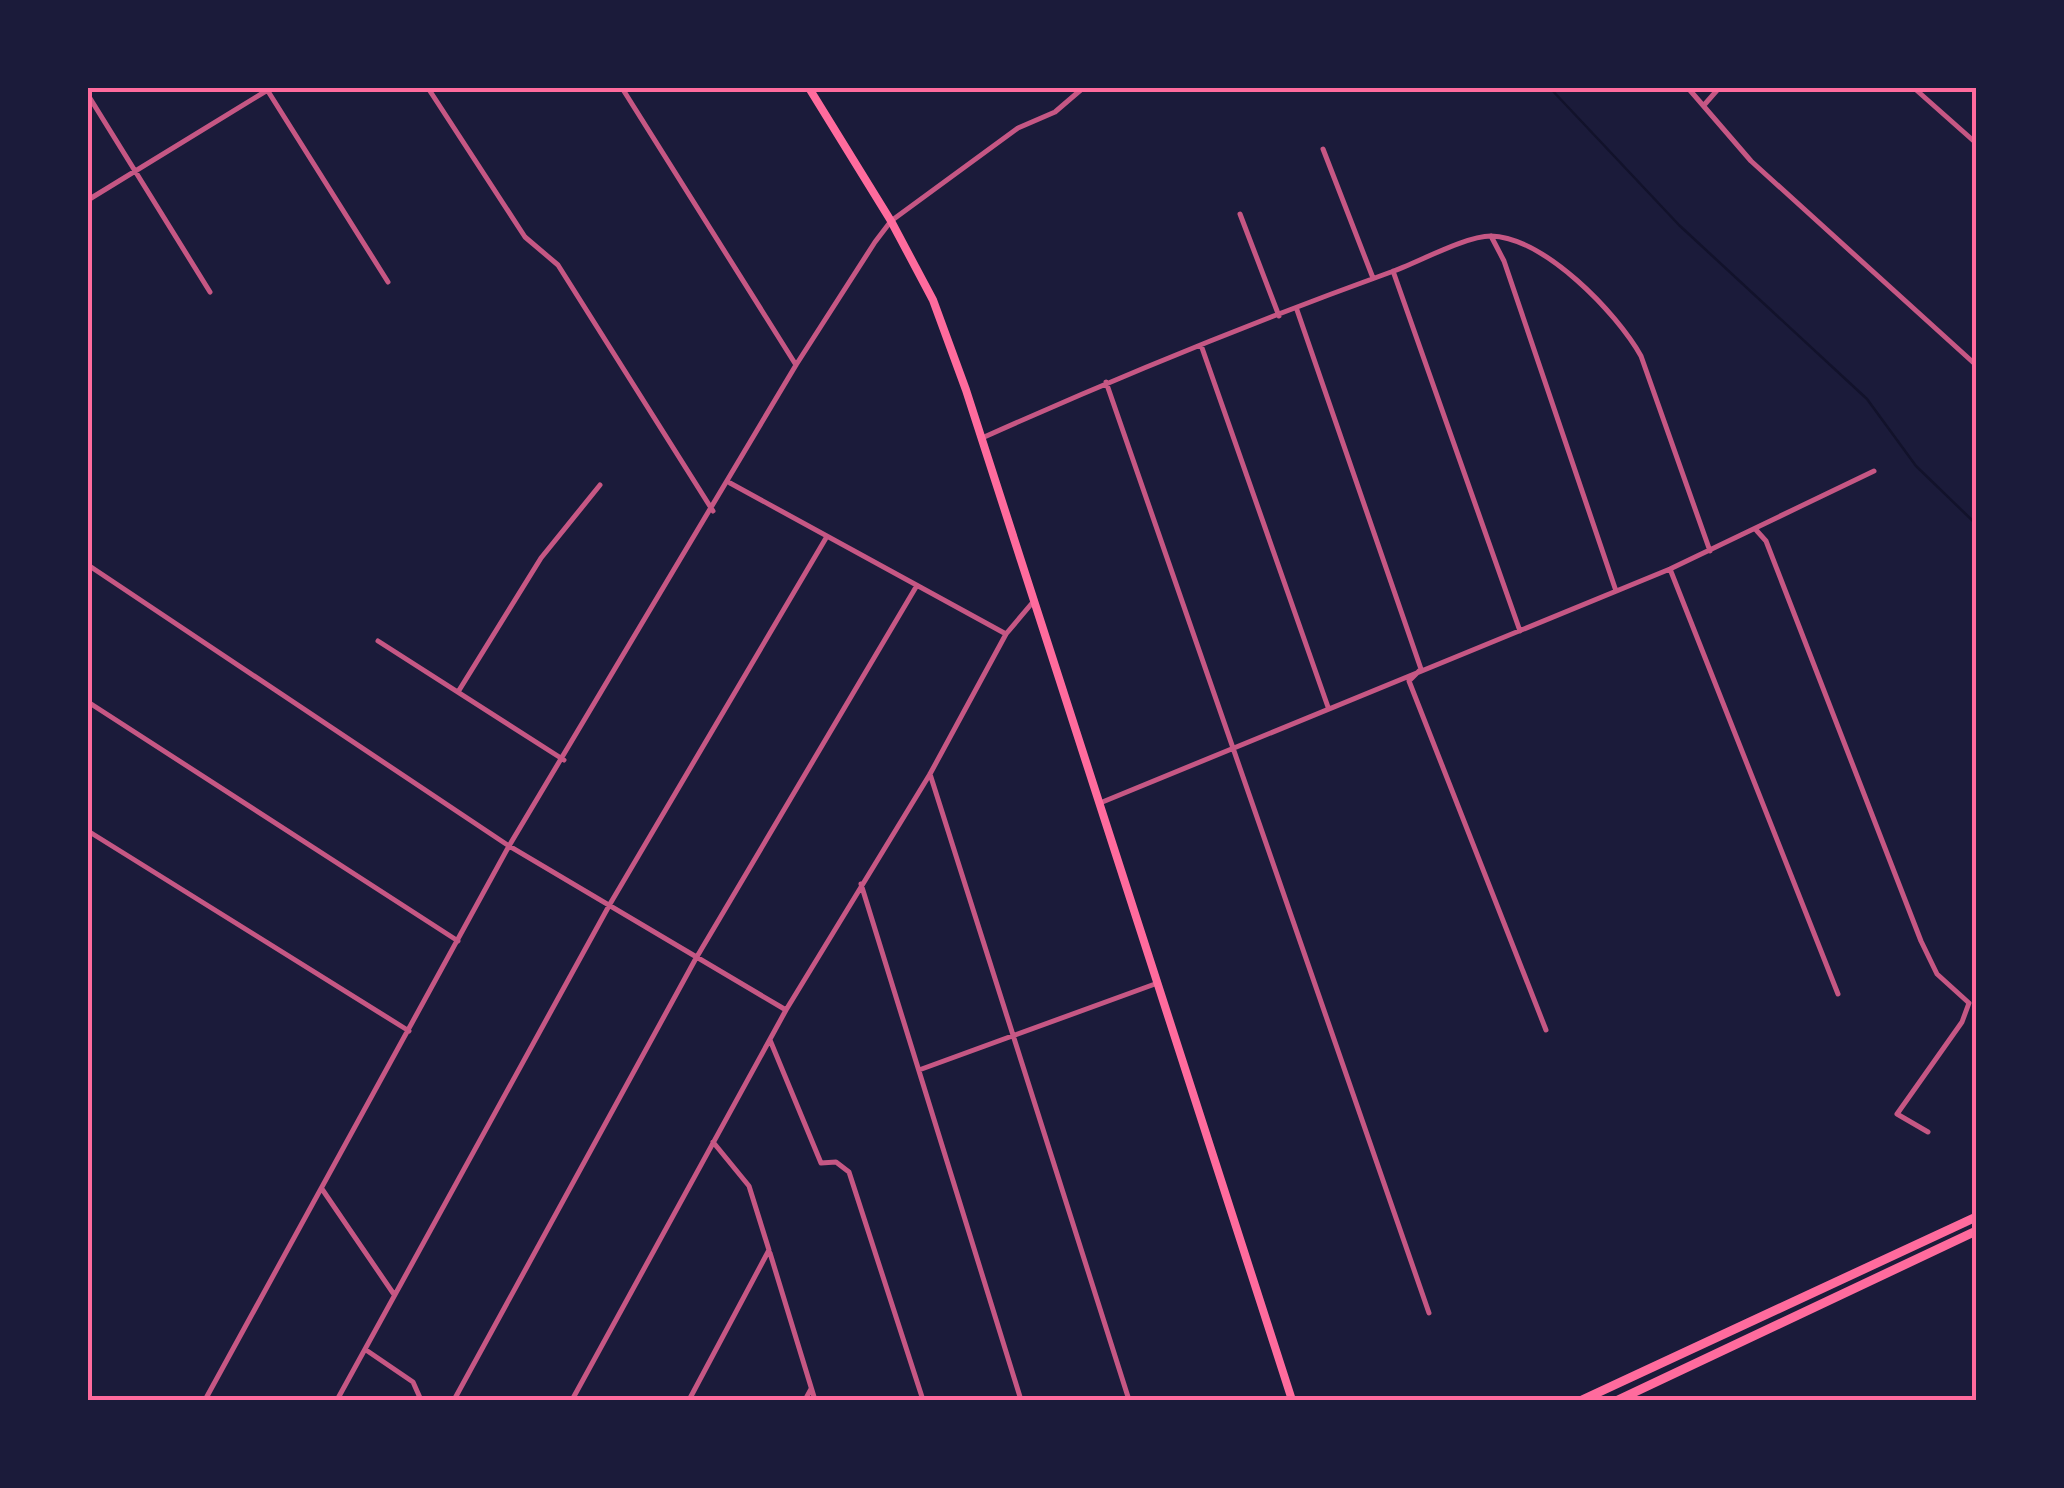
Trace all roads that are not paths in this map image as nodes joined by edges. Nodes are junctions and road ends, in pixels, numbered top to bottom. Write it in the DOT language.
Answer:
graph roads {
  1 [pos="268,88"];
  2 [pos="428,88"];
  3 [pos="622,88"];
  4 [pos="809,88"];
  5 [pos="1083,88"];
  6 [pos="1688,88"];
  7 [pos="1719,88"];
  8 [pos="1914,88"];
  9 [pos="88,95"];
  10 [pos="1704,105"];
  11 [pos="1976,143"];
  12 [pos="1322,148"];
  13 [pos="136,171"];
  14 [pos="88,200"];
  15 [pos="1240,214"];
  16 [pos="891,220"];
  17 [pos="1491,236"];
  18 [pos="1393,271"];
  19 [pos="1373,278"];
  20 [pos="388,282"];
  21 [pos="210,292"];
  22 [pos="1296,310"];
  23 [pos="1279,316"];
  24 [pos="1200,345"];
  25 [pos="1976,365"];
  26 [pos="796,366"];
  27 [pos="1106,382"];
  28 [pos="982,438"];
  29 [pos="1874,472"];
  30 [pos="730,483"];
  31 [pos="600,485"];
  32 [pos="712,511"];
  33 [pos="1757,531"];
  34 [pos="826,538"];
  35 [pos="1710,552"];
  36 [pos="88,565"];
  37 [pos="1670,569"];
  38 [pos="916,587"];
  39 [pos="1616,592"];
  40 [pos="1033,602"];
  41 [pos="1520,631"];
  42 [pos="1006,634"];
  43 [pos="378,641"];
  44 [pos="1421,669"];
  45 [pos="458,692"];
  46 [pos="88,702"];
  47 [pos="1328,708"];
  48 [pos="1230,748"];
  49 [pos="564,760"];
  50 [pos="930,774"];
  51 [pos="1097,804"];
  52 [pos="88,831"];
  53 [pos="508,846"];
  54 [pos="861,884"];
  55 [pos="610,904"];
  56 [pos="458,940"];
  57 [pos="695,960"];
  58 [pos="1156,984"];
  59 [pos="1838,994"];
  60 [pos="786,1010"];
  61 [pos="409,1030"];
  62 [pos="1546,1030"];
  63 [pos="1015,1034"];
  64 [pos="770,1040"];
  65 [pos="919,1070"];
  66 [pos="1928,1132"];
  67 [pos="713,1142"];
  68 [pos="322,1189"];
  69 [pos="1976,1217"];
  70 [pos="1976,1231"];
  71 [pos="1936,1236"];
  72 [pos="1941,1248"];
  73 [pos="769,1250"];
  74 [pos="393,1293"];
  75 [pos="1430,1313"];
  76 [pos="366,1350"];
  77 [pos="811,1389"];
  78 [pos="205,1400"];
  79 [pos="337,1400"];
  80 [pos="421,1400"];
  81 [pos="454,1400"];
  82 [pos="572,1400"];
  83 [pos="689,1400"];
  84 [pos="805,1400"];
  85 [pos="815,1400"];
  86 [pos="923,1400"];
  87 [pos="1021,1400"];
  88 [pos="1128,1400"];
  89 [pos="1292,1400"];
  90 [pos="1582,1400"];
  91 [pos="1618,1400"];
  1 -- 13 [label="street"];
  1 -- 20 [label="street"];
  2 -- 32 [label="street"];
  3 -- 26 [label="street"];
  4 -- 16 [label="main road"];
  5 -- 16 [label="street"];
  6 -- 10 [label="street"];
  7 -- 10 [label="street"];
  8 -- 11 [label="street"];
  9 -- 13 [label="street"];
  10 -- 25 [label="street"];
  12 -- 19 [label="street"];
  13 -- 14 [label="street"];
  13 -- 21 [label="street"];
  15 -- 23 [label="street"];
  16 -- 26 [label="street"];
  16 -- 28 [label="main road"];
  17 -- 18 [label="street"];
  17 -- 35 [label="street"];
  17 -- 39 [label="street"];
  18 -- 19 [label="street"];
  18 -- 41 [label="street"];
  19 -- 22 [label="street"];
  22 -- 23 [label="street"];
  22 -- 44 [label="street"];
  23 -- 24 [label="street"];
  24 -- 27 [label="street"];
  24 -- 47 [label="street"];
  26 -- 30 [label="street"];
  27 -- 28 [label="street"];
  27 -- 48 [label="street"];
  28 -- 40 [label="main road"];
  29 -- 33 [label="street"];
  30 -- 32 [label="street"];
  30 -- 34 [label="street"];
  31 -- 45 [label="street"];
  32 -- 49 [label="street"];
  33 -- 35 [label="street"];
  33 -- 66 [label="street"];
  34 -- 38 [label="street"];
  34 -- 55 [label="street"];
  35 -- 37 [label="street"];
  36 -- 53 [label="street"];
  37 -- 39 [label="street"];
  37 -- 59 [label="street"];
  38 -- 42 [label="street"];
  38 -- 57 [label="street"];
  39 -- 41 [label="street"];
  40 -- 42 [label="street"];
  40 -- 51 [label="main road"];
  41 -- 44 [label="street"];
  42 -- 50 [label="street"];
  43 -- 45 [label="street"];
  44 -- 47 [label="street"];
  44 -- 62 [label="street"];
  45 -- 49 [label="street"];
  46 -- 56 [label="street"];
  47 -- 48 [label="street"];
  48 -- 51 [label="street"];
  48 -- 75 [label="street"];
  49 -- 53 [label="street"];
  50 -- 54 [label="street"];
  50 -- 63 [label="street"];
  51 -- 58 [label="main road"];
  52 -- 61 [label="street"];
  53 -- 55 [label="street"];
  53 -- 56 [label="street"];
  54 -- 60 [label="street"];
  54 -- 65 [label="street"];
  55 -- 57 [label="street"];
  55 -- 74 [label="street"];
  56 -- 61 [label="street"];
  57 -- 60 [label="street"];
  57 -- 81 [label="street"];
  58 -- 63 [label="street"];
  58 -- 89 [label="main road"];
  60 -- 64 [label="street"];
  61 -- 68 [label="street"];
  63 -- 65 [label="street"];
  63 -- 88 [label="street"];
  64 -- 67 [label="street"];
  64 -- 86 [label="street"];
  65 -- 87 [label="street"];
  67 -- 73 [label="street"];
  67 -- 82 [label="street"];
  68 -- 74 [label="street"];
  68 -- 78 [label="street"];
  69 -- 71 [label="highway"];
  70 -- 72 [label="highway"];
  71 -- 72 [label="highway"];
  71 -- 90 [label="highway"];
  72 -- 91 [label="highway"];
  73 -- 77 [label="street"];
  73 -- 83 [label="street"];
  74 -- 76 [label="street"];
  76 -- 79 [label="street"];
  76 -- 80 [label="street"];
  77 -- 84 [label="street"];
  77 -- 85 [label="street"];
}
